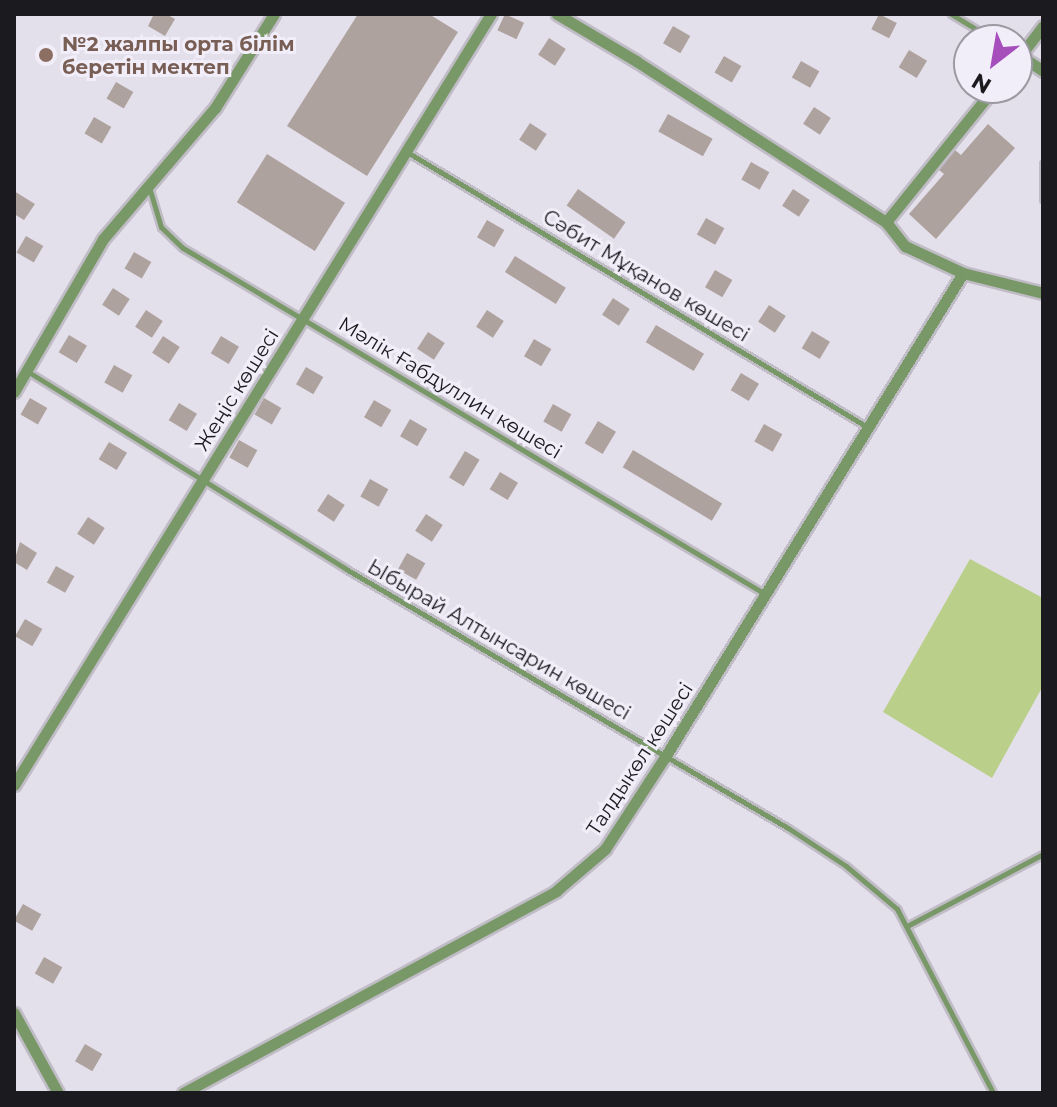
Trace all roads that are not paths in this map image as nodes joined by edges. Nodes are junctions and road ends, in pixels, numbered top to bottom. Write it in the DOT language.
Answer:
graph roads {
  1 [pos="274,14"];
  2 [pos="491,14"];
  3 [pos="557,14"];
  4 [pos="981,104"];
  5 [pos="406,151"];
  6 [pos="1043,164"];
  7 [pos="148,183"];
  8 [pos="1043,199"];
  9 [pos="886,222"];
  10 [pos="963,273"];
  11 [pos="1043,293"];
  12 [pos="303,319"];
  13 [pos="26,371"];
  14 [pos="14,392"];
  15 [pos="869,428"];
  16 [pos="203,479"];
  17 [pos="766,595"];
  18 [pos="665,757"];
  19 [pos="14,785"];
  20 [pos="1043,854"];
  21 [pos="907,926"];
  22 [pos="14,1013"];
  23 [pos="58,1093"];
  24 [pos="183,1093"];
  25 [pos="993,1093"];
  1 -- 7 [label="street"];
  2 -- 5 [label="street, Жеңіс көшесі"];
  3 -- 9 [label="street"];
  4 -- 9 [label="street"];
  5 -- 12 [label="street, Жеңіс көшесі"];
  5 -- 15 [label="lane, Сәбит Мұқанов көшесі"];
  6 -- 8 [label="lane"];
  7 -- 12 [label="lane, Мәлік Ғабдуллин көшесі"];
  7 -- 13 [label="street"];
  9 -- 10 [label="street"];
  10 -- 11 [label="street"];
  10 -- 15 [label="street, Талдыкөл көшесі"];
  12 -- 16 [label="street, Жеңіс көшесі"];
  12 -- 17 [label="lane, Мәлік Ғабдуллин көшесі"];
  13 -- 14 [label="street"];
  13 -- 16 [label="lane, Ыбырай Алтынсарин көшесі"];
  15 -- 17 [label="street, Талдыкөл көшесі"];
  16 -- 18 [label="lane, Ыбырай Алтынсарин көшесі"];
  16 -- 19 [label="street, Жеңіс көшесі"];
  17 -- 18 [label="street, Талдыкөл көшесі"];
  18 -- 21 [label="lane, Ыбырай Алтынсарин көшесі"];
  18 -- 24 [label="street, Талдыкөл көшесі"];
  20 -- 21 [label="lane"];
  21 -- 25 [label="lane, Ыбырай Алтынсарин көшесі"];
  22 -- 23 [label="street"];
}
